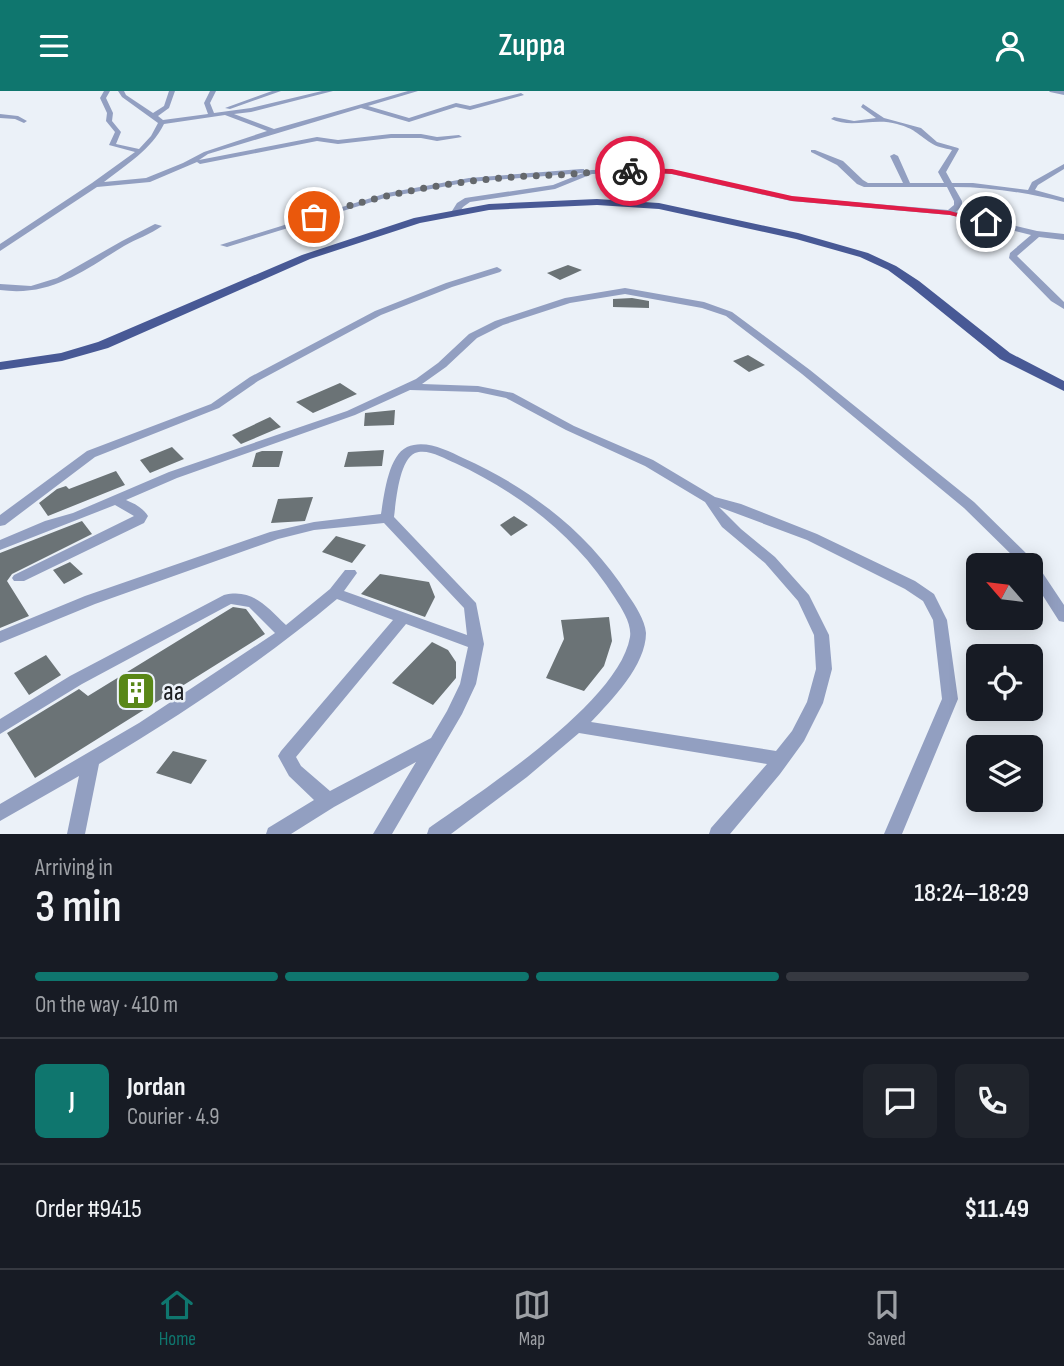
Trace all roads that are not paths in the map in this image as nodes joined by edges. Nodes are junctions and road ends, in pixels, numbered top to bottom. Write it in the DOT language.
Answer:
graph roads {
  1 [pos="107,91"];
  2 [pos="121,91"];
  3 [pos="172,91"];
  4 [pos="212,91"];
  5 [pos="278,91"];
  6 [pos="330,91"];
  7 [pos="415,91"];
  8 [pos="1052,91"];
  9 [pos="1064,93"];
  10 [pos="522,95"];
  11 [pos="477,97"];
  12 [pos="348,100"];
  13 [pos="456,105"];
  14 [pos="366,106"];
  15 [pos="863,106"];
  16 [pos="211,113"];
  17 [pos="227,114"];
  18 [pos="155,115"];
  19 [pos="0,116"];
  20 [pos="197,118"];
  21 [pos="834,119"];
  22 [pos="882,119"];
  23 [pos="24,121"];
  24 [pos="162,122"];
  25 [pos="274,131"];
  26 [pos="459,137"];
  27 [pos="141,151"];
  28 [pos="813,151"];
  29 [pos="894,156"];
  30 [pos="186,165"];
  31 [pos="1064,166"];
  32 [pos="591,172"];
  33 [pos="95,185"];
  34 [pos="948,185"];
  35 [pos="908,186"];
  36 [pos="1030,192"];
  37 [pos="1064,200"];
  38 [pos="456,211"];
  39 [pos="950,213"];
  40 [pos="158,226"];
  41 [pos="1037,234"];
  42 [pos="1064,237"];
  43 [pos="224,244"];
  44 [pos="0,247"];
  45 [pos="497,270"];
  46 [pos="0,287"];
  47 [pos="1064,306"];
  48 [pos="0,366"];
  49 [pos="407,387"];
  50 [pos="1064,387"];
  51 [pos="114,499"];
  52 [pos="710,500"];
  53 [pos="387,518"];
  54 [pos="0,522"];
  55 [pos="0,545"];
  56 [pos="1018,553"];
  57 [pos="350,572"];
  58 [pos="19,578"];
  59 [pos="1043,585"];
  60 [pos="335,593"];
  61 [pos="1064,617"];
  62 [pos="403,618"];
  63 [pos="285,634"];
  64 [pos="0,637"];
  65 [pos="476,644"];
  66 [pos="576,726"];
  67 [pos="0,727"];
  68 [pos="435,744"];
  69 [pos="779,759"];
  70 [pos="91,763"];
  71 [pos="328,801"];
  72 [pos="0,813"];
  73 [pos="76,834"];
  74 [pos="275,834"];
  75 [pos="382,834"];
  76 [pos="436,834"];
  77 [pos="718,834"];
  78 [pos="893,834"];
  1 -- 27 [label="street"];
  2 -- 18 [label="street"];
  3 -- 18 [label="street"];
  4 -- 16 [label="street"];
  5 -- 16 [label="street"];
  6 -- 17 [label="street"];
  7 -- 14 [label="street"];
  8 -- 9 [label="street"];
  10 -- 13 [label="street"];
  11 -- 13 [label="street"];
  12 -- 14 [label="street"];
  13 -- 14 [label="street"];
  14 -- 25 [label="street"];
  15 -- 22 [label="street"];
  16 -- 20 [label="street"];
  17 -- 20 [label="street"];
  17 -- 25 [label="street"];
  18 -- 24 [label="street"];
  19 -- 23 [label="street"];
  20 -- 24 [label="street"];
  21 -- 22 [label="street"];
  22 -- 34 [label="street"];
  24 -- 27 [label="street"];
  25 -- 30 [label="street"];
  26 -- 30 [label="street"];
  27 -- 33 [label="street"];
  28 -- 35 [label="street"];
  29 -- 35 [label="street"];
  30 -- 33 [label="street"];
  31 -- 36 [label="street"];
  32 -- 38 [label="street"];
  32 -- 39 [label="street"];
  32 -- 43 [label="street"];
  33 -- 44 [label="street"];
  34 -- 35 [label="street"];
  34 -- 36 [label="street"];
  34 -- 39 [label="street"];
  36 -- 37 [label="street"];
  38 -- 48 [label="main road"];
  38 -- 50 [label="main road"];
  39 -- 41 [label="street"];
  40 -- 46 [label="street"];
  41 -- 42 [label="street"];
  41 -- 47 [label="street"];
  45 -- 54 [label="street"];
  49 -- 51 [label="street"];
  49 -- 52 [label="street"];
  49 -- 56 [label="street"];
  51 -- 55 [label="street"];
  51 -- 58 [label="street"];
  52 -- 69 [label="street"];
  52 -- 78 [label="street"];
  53 -- 64 [label="street"];
  53 -- 65 [label="street"];
  53 -- 66 [label="street"];
  57 -- 60 [label="street"];
  59 -- 61 [label="street"];
  60 -- 62 [label="street"];
  60 -- 63 [label="street"];
  62 -- 65 [label="street"];
  62 -- 71 [label="street"];
  63 -- 67 [label="street"];
  63 -- 70 [label="street"];
  65 -- 68 [label="street"];
  66 -- 69 [label="street"];
  66 -- 76 [label="street"];
  68 -- 71 [label="street"];
  68 -- 75 [label="street"];
  69 -- 77 [label="street"];
  70 -- 72 [label="street"];
  70 -- 73 [label="street"];
  71 -- 74 [label="street"];
}
